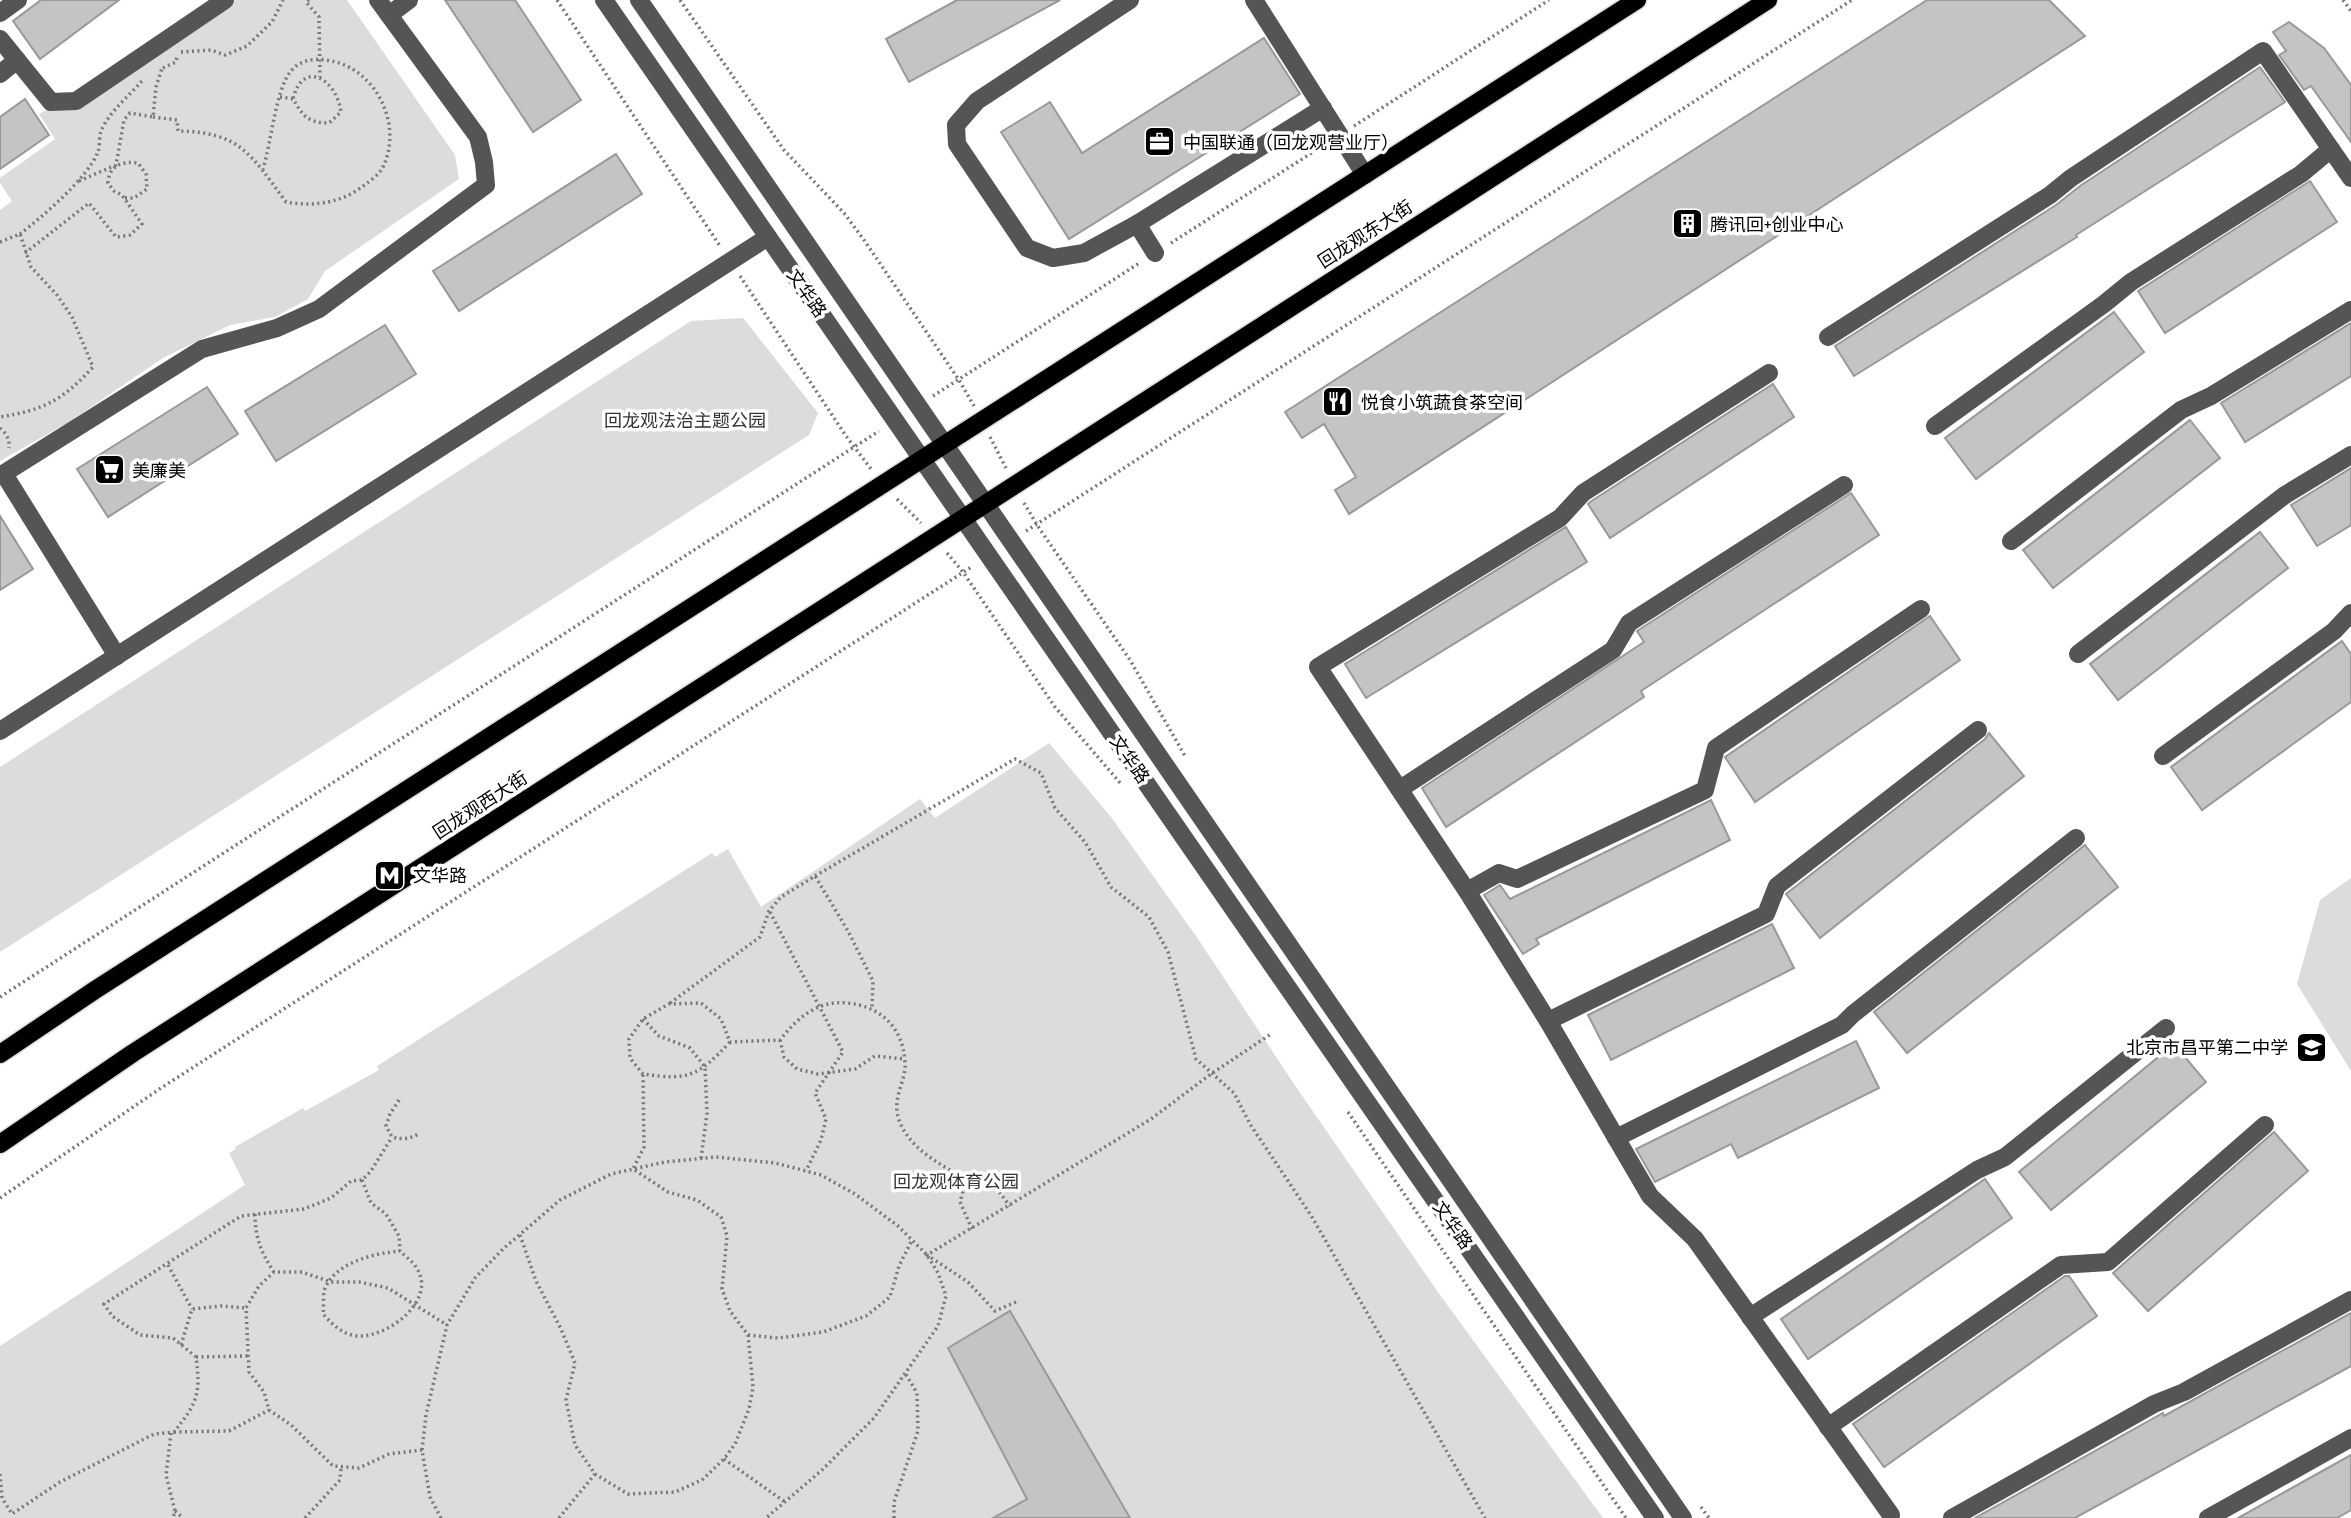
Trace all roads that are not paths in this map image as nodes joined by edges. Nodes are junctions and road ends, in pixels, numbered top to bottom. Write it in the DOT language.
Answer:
graph roads {
  1 [pos="18,0"];
  2 [pos="225,0"];
  3 [pos="410,0"];
  4 [pos="604,0"];
  5 [pos="639,0"];
  6 [pos="1130,0"];
  7 [pos="1254,0"];
  8 [pos="1637,0"];
  9 [pos="1768,0"];
  10 [pos="383,7"];
  11 [pos="0,13"];
  12 [pos="0,38"];
  13 [pos="17,60"];
  14 [pos="0,74"];
  15 [pos="1323,108"];
  16 [pos="2332,149"];
  17 [pos="1365,175"];
  18 [pos="2351,177"];
  19 [pos="1137,224"];
  20 [pos="768,237"];
  21 [pos="1155,253"];
  22 [pos="2351,310"];
  23 [pos="1828,337"];
  24 [pos="1769,373"];
  25 [pos="1935,426"];
  26 [pos="945,444"];
  27 [pos="2351,455"];
  28 [pos="922,459"];
  29 [pos="2,475"];
  30 [pos="1844,485"];
  31 [pos="985,504"];
  32 [pos="963,518"];
  33 [pos="2011,541"];
  34 [pos="1921,610"];
  35 [pos="2351,613"];
  36 [pos="2078,654"];
  37 [pos="117,656"];
  38 [pos="1978,730"];
  39 [pos="0,731"];
  40 [pos="2163,756"];
  41 [pos="1400,789"];
  42 [pos="2076,838"];
  43 [pos="1467,891"];
  44 [pos="1548,1021"];
  45 [pos="2166,1028"];
  46 [pos="0,1054"];
  47 [pos="2265,1125"];
  48 [pos="1616,1138"];
  49 [pos="0,1144"];
  50 [pos="2351,1300"];
  51 [pos="1750,1318"];
  52 [pos="1828,1427"];
  53 [pos="2351,1438"];
  54 [pos="1890,1517"];
  55 [pos="1655,1518"];
  56 [pos="1683,1518"];
  57 [pos="1952,1518"];
  58 [pos="2208,1518"];
  1 -- 11 [label="street"];
  2 -- 13 [label="street"];
  3 -- 10 [label="street"];
  4 -- 20 [label="street, 文华路"];
  5 -- 26 [label="street, 文华路"];
  6 -- 19 [label="street"];
  7 -- 15 [label="street"];
  8 -- 17 [label="main road"];
  9 -- 31 [label="main road, 回龙观东大街"];
  10 -- 29 [label="street"];
  12 -- 13 [label="street"];
  13 -- 14 [label="street"];
  15 -- 17 [label="street"];
  15 -- 19 [label="street"];
  16 -- 18 [label="street"];
  16 -- 23 [label="street"];
  16 -- 25 [label="street"];
  17 -- 26 [label="main road"];
  19 -- 21 [label="street"];
  20 -- 28 [label="street, 文华路"];
  20 -- 37 [label="street"];
  22 -- 33 [label="street"];
  24 -- 41 [label="street"];
  26 -- 28 [label="main road"];
  26 -- 31 [label="street, 文华路"];
  27 -- 36 [label="street"];
  28 -- 32 [label="street, 文华路"];
  28 -- 46 [label="main road"];
  29 -- 37 [label="street"];
  30 -- 41 [label="street"];
  31 -- 32 [label="main road, 回龙观西大街"];
  31 -- 56 [label="street, 文华路"];
  32 -- 49 [label="main road, 回龙观西大街"];
  32 -- 55 [label="street, 文华路"];
  34 -- 43 [label="street"];
  35 -- 40 [label="street"];
  37 -- 39 [label="street"];
  38 -- 44 [label="street"];
  41 -- 43 [label="street"];
  42 -- 48 [label="street"];
  43 -- 44 [label="street"];
  44 -- 48 [label="street"];
  45 -- 51 [label="street"];
  47 -- 52 [label="street"];
  48 -- 51 [label="street"];
  50 -- 57 [label="street"];
  51 -- 52 [label="street"];
  52 -- 54 [label="street"];
  53 -- 58 [label="street"];
}
